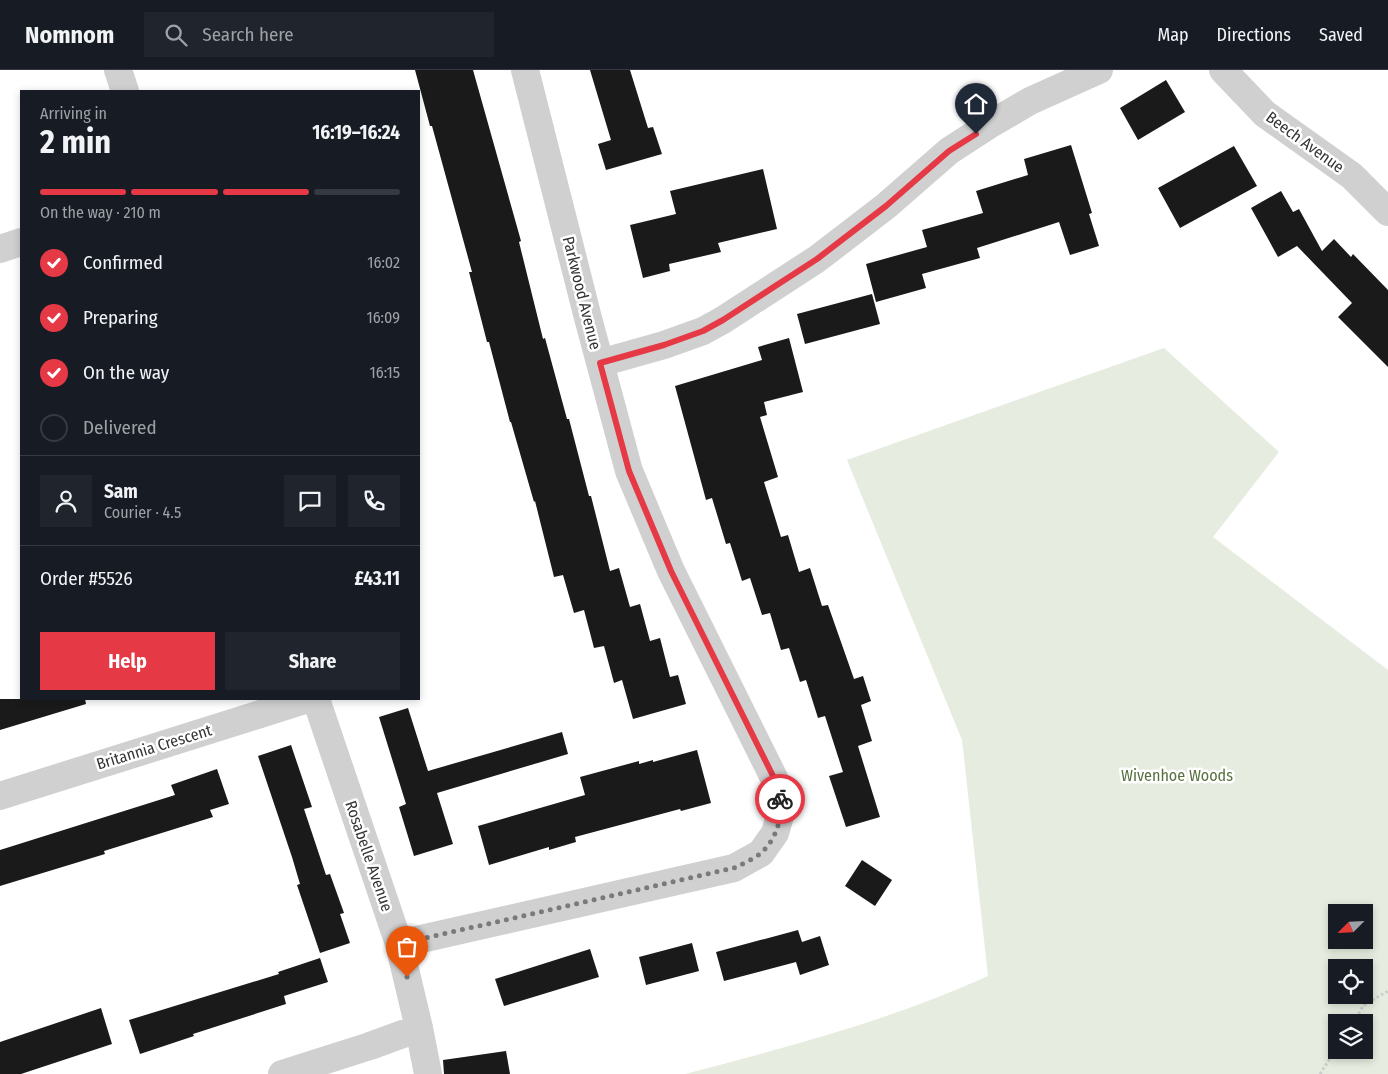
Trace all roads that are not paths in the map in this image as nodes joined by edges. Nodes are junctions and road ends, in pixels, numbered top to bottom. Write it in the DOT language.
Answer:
graph roads {
  1 [pos="118,70"];
  2 [pos="525,70"];
  3 [pos="1099,70"];
  4 [pos="1223,70"];
  5 [pos="125,90"];
  6 [pos="1388,212"];
  7 [pos="20,242"];
  8 [pos="0,249"];
  9 [pos="600,363"];
  10 [pos="305,700"];
  11 [pos="316,700"];
  12 [pos="0,796"];
  13 [pos="399,944"];
  14 [pos="419,1028"];
  15 [pos="282,1074"];
  16 [pos="428,1074"];
  1 -- 5 [label="street"];
  2 -- 9 [label="street, Parkwood Avenue"];
  3 -- 9 [label="street"];
  4 -- 6 [label="street, Beech Avenue"];
  7 -- 8 [label="street"];
  9 -- 13 [label="street, Parkwood Avenue"];
  10 -- 12 [label="street, Britannia Crescent"];
  11 -- 13 [label="street, Rosabelle Avenue"];
  13 -- 14 [label="street, Rosabelle Avenue"];
  14 -- 15 [label="street"];
  14 -- 16 [label="street, Rosabelle Avenue"];
}
